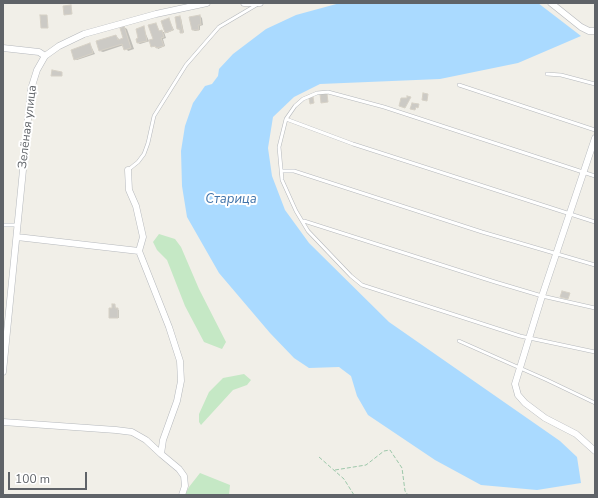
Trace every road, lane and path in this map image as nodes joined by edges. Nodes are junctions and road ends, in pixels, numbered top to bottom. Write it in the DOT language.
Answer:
graph roads {
  1 [pos="207,3"];
  2 [pos="244,3"];
  3 [pos="260,3"];
  4 [pos="551,3"];
  5 [pos="595,31"];
  6 [pos="3,48"];
  7 [pos="45,56"];
  8 [pos="547,74"];
  9 [pos="595,84"];
  10 [pos="459,85"];
  11 [pos="286,119"];
  12 [pos="595,130"];
  13 [pos="595,138"];
  14 [pos="128,170"];
  15 [pos="281,171"];
  16 [pos="584,172"];
  17 [pos="595,176"];
  18 [pos="570,213"];
  19 [pos="304,221"];
  20 [pos="595,222"];
  21 [pos="3,225"];
  22 [pos="18,226"];
  23 [pos="17,236"];
  24 [pos="139,251"];
  25 [pos="556,254"];
  26 [pos="595,265"];
  27 [pos="542,296"];
  28 [pos="595,308"];
  29 [pos="529,337"];
  30 [pos="458,342"];
  31 [pos="595,352"];
  32 [pos="520,368"];
  33 [pos="3,372"];
  34 [pos="595,403"];
  35 [pos="3,422"];
  36 [pos="595,451"];
  37 [pos="161,454"];
  38 [pos="319,457"];
  39 [pos="335,470"];
  40 [pos="182,495"];
  41 [pos="354,495"];
  42 [pos="408,495"];
  1 -- 7 [label="street, Зелёная улица"];
  2 -- 3 [label="street"];
  3 -- 14 [label="lane"];
  4 -- 5 [label="street"];
  6 -- 7 [label="street"];
  7 -- 22 [label="street, Зелёная улица"];
  8 -- 9 [label="lane"];
  10 -- 12 [label="lane"];
  11 -- 15 [label="lane"];
  11 -- 16 [label="lane"];
  11 -- 18 [label="lane"];
  13 -- 16 [label="street"];
  14 -- 24 [label="street"];
  15 -- 19 [label="lane"];
  15 -- 25 [label="lane"];
  16 -- 17 [label="lane"];
  16 -- 18 [label="street"];
  18 -- 20 [label="lane"];
  18 -- 25 [label="street"];
  19 -- 27 [label="lane"];
  19 -- 29 [label="lane"];
  21 -- 22 [label="lane"];
  22 -- 23 [label="street, Зелёная улица"];
  23 -- 24 [label="street"];
  23 -- 33 [label="street, Зелёная улица"];
  24 -- 37 [label="street"];
  25 -- 26 [label="lane"];
  25 -- 27 [label="street"];
  27 -- 28 [label="lane"];
  27 -- 29 [label="street"];
  29 -- 31 [label="lane"];
  29 -- 32 [label="street"];
  30 -- 32 [label="lane"];
  32 -- 34 [label="lane"];
  32 -- 36 [label="street"];
  35 -- 37 [label="street"];
  37 -- 40 [label="street"];
  38 -- 39 [label="path"];
  39 -- 41 [label="path"];
  39 -- 42 [label="path"];
}
